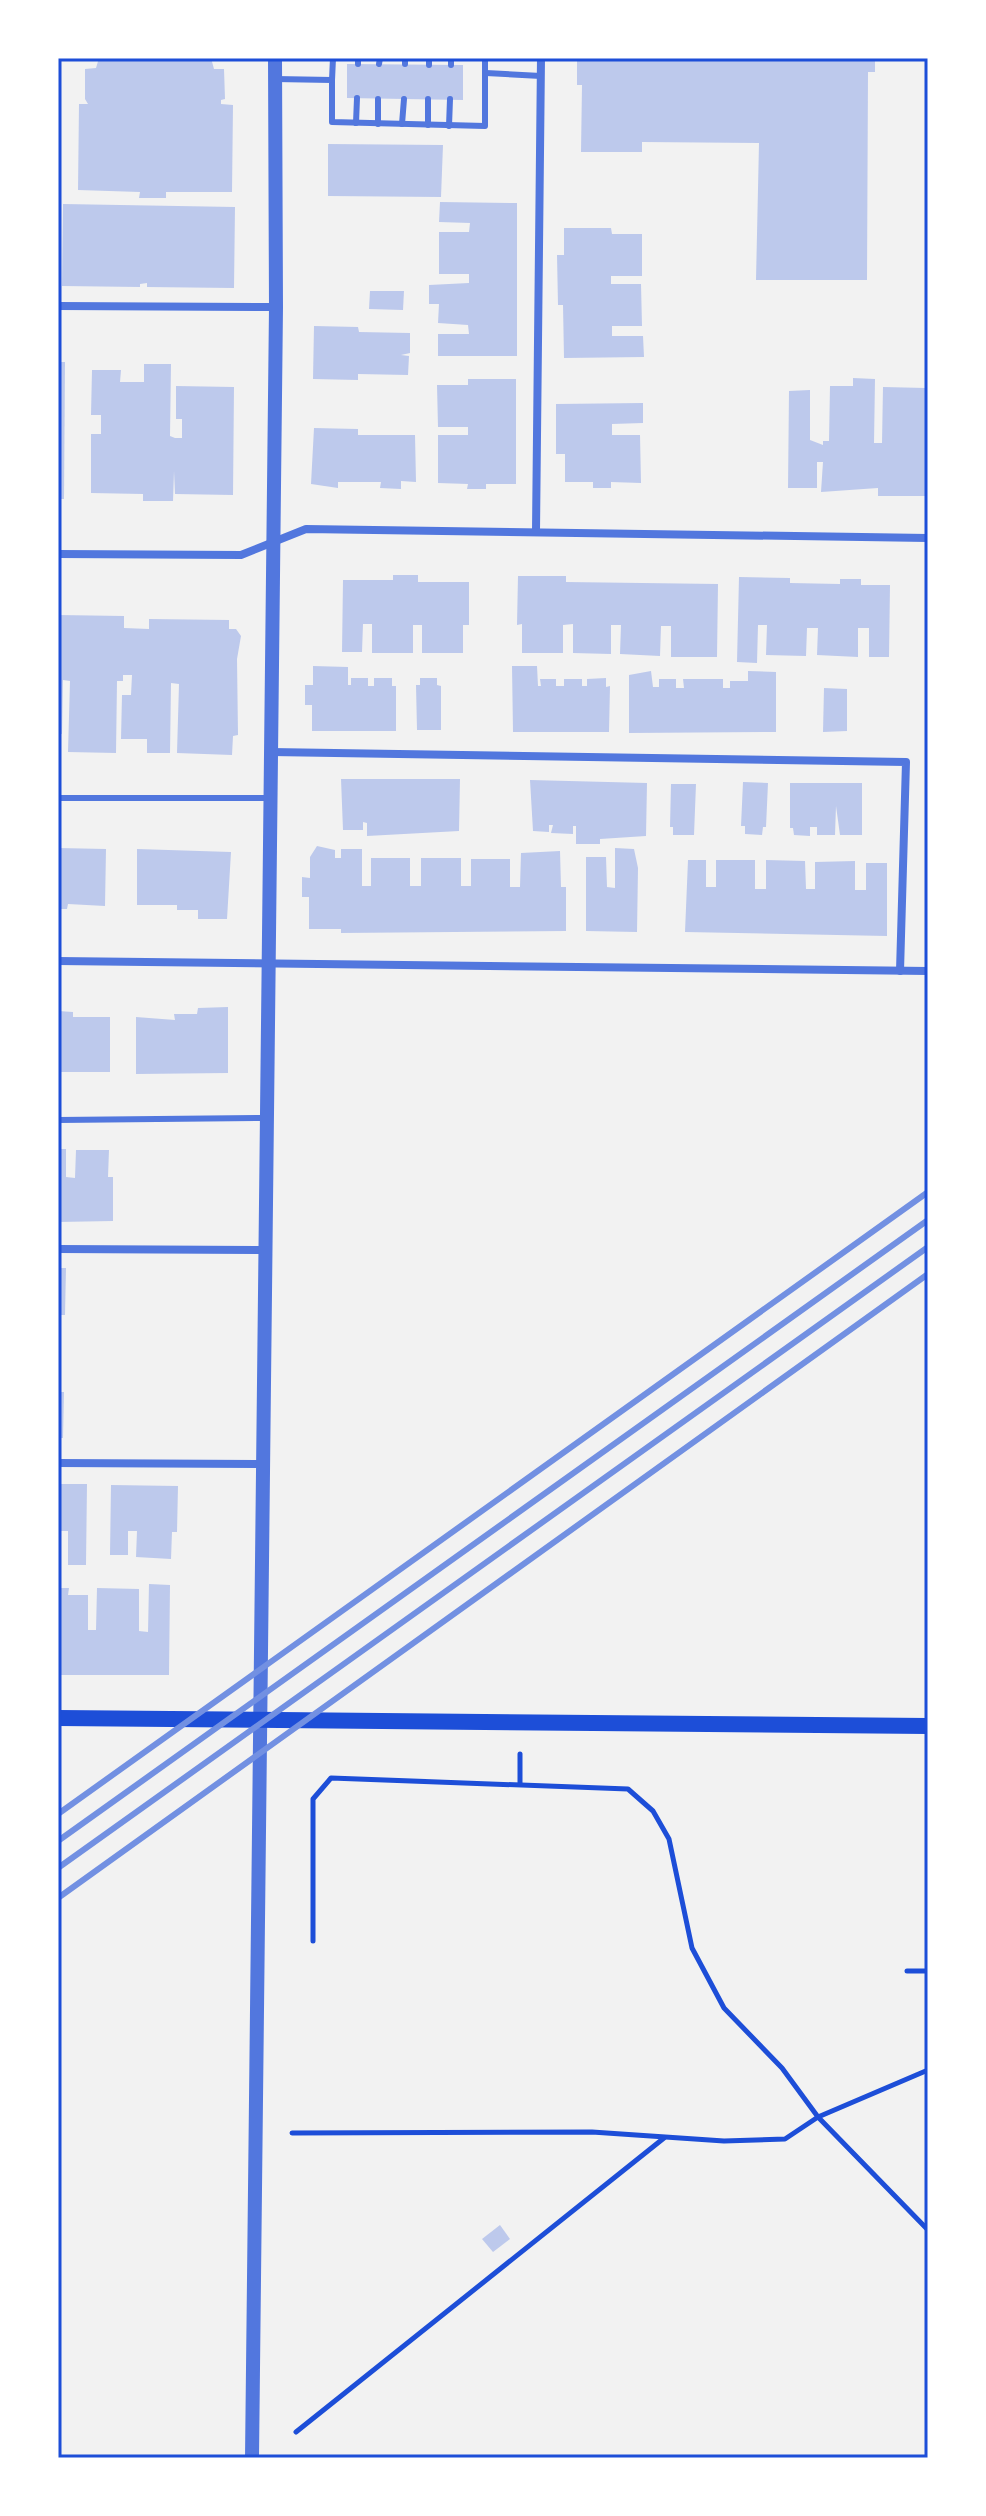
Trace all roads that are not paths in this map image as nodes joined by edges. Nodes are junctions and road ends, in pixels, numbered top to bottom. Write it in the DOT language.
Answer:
graph roads {
  1 [pos="275,58"];
  2 [pos="333,58"];
  3 [pos="485,58"];
  4 [pos="541,58"];
  5 [pos="486,73"];
  6 [pos="541,76"];
  7 [pos="275,79"];
  8 [pos="332,80"];
  9 [pos="357,98"];
  10 [pos="378,99"];
  11 [pos="404,99"];
  12 [pos="428,99"];
  13 [pos="450,99"];
  14 [pos="356,123"];
  15 [pos="378,124"];
  16 [pos="402,124"];
  17 [pos="428,125"];
  18 [pos="449,126"];
  19 [pos="58,306"];
  20 [pos="276,307"];
  21 [pos="536,531"];
  22 [pos="928,538"];
  23 [pos="272,540"];
  24 [pos="58,554"];
  25 [pos="271,752"];
  26 [pos="58,798"];
  27 [pos="269,798"];
  28 [pos="58,961"];
  29 [pos="267,963"];
  30 [pos="900,971"];
  31 [pos="928,971"];
  32 [pos="265,1118"];
  33 [pos="58,1120"];
  34 [pos="58,1249"];
  35 [pos="265,1250"];
  36 [pos="58,1463"];
  37 [pos="261,1464"];
  38 [pos="58,1718"];
  39 [pos="258,1719"];
  40 [pos="928,1726"];
  41 [pos="252,2458"];
  1 -- 7 [label="street"];
  2 -- 8 [label="lane"];
  3 -- 5 [label="lane"];
  4 -- 6 [label="street"];
  5 -- 6 [label="lane"];
  5 -- 18 [label="lane"];
  6 -- 21 [label="street"];
  7 -- 8 [label="lane"];
  7 -- 20 [label="street"];
  8 -- 14 [label="lane"];
  9 -- 14 [label="lane"];
  10 -- 15 [label="lane"];
  11 -- 16 [label="lane"];
  12 -- 17 [label="lane"];
  13 -- 18 [label="lane"];
  14 -- 15 [label="lane"];
  15 -- 16 [label="lane"];
  16 -- 17 [label="lane"];
  17 -- 18 [label="lane"];
  19 -- 20 [label="street"];
  20 -- 23 [label="street"];
  21 -- 22 [label="street"];
  21 -- 23 [label="street"];
  23 -- 24 [label="street"];
  23 -- 25 [label="street"];
  25 -- 27 [label="street"];
  25 -- 30 [label="street"];
  26 -- 27 [label="lane"];
  27 -- 29 [label="street"];
  28 -- 29 [label="street"];
  29 -- 30 [label="street"];
  29 -- 32 [label="street"];
  30 -- 31 [label="street"];
  32 -- 33 [label="lane"];
  32 -- 35 [label="street"];
  34 -- 35 [label="street"];
  35 -- 37 [label="street"];
  36 -- 37 [label="street"];
  37 -- 39 [label="street"];
  38 -- 39 [label="main road"];
  39 -- 40 [label="main road"];
  39 -- 41 [label="street"];
}
